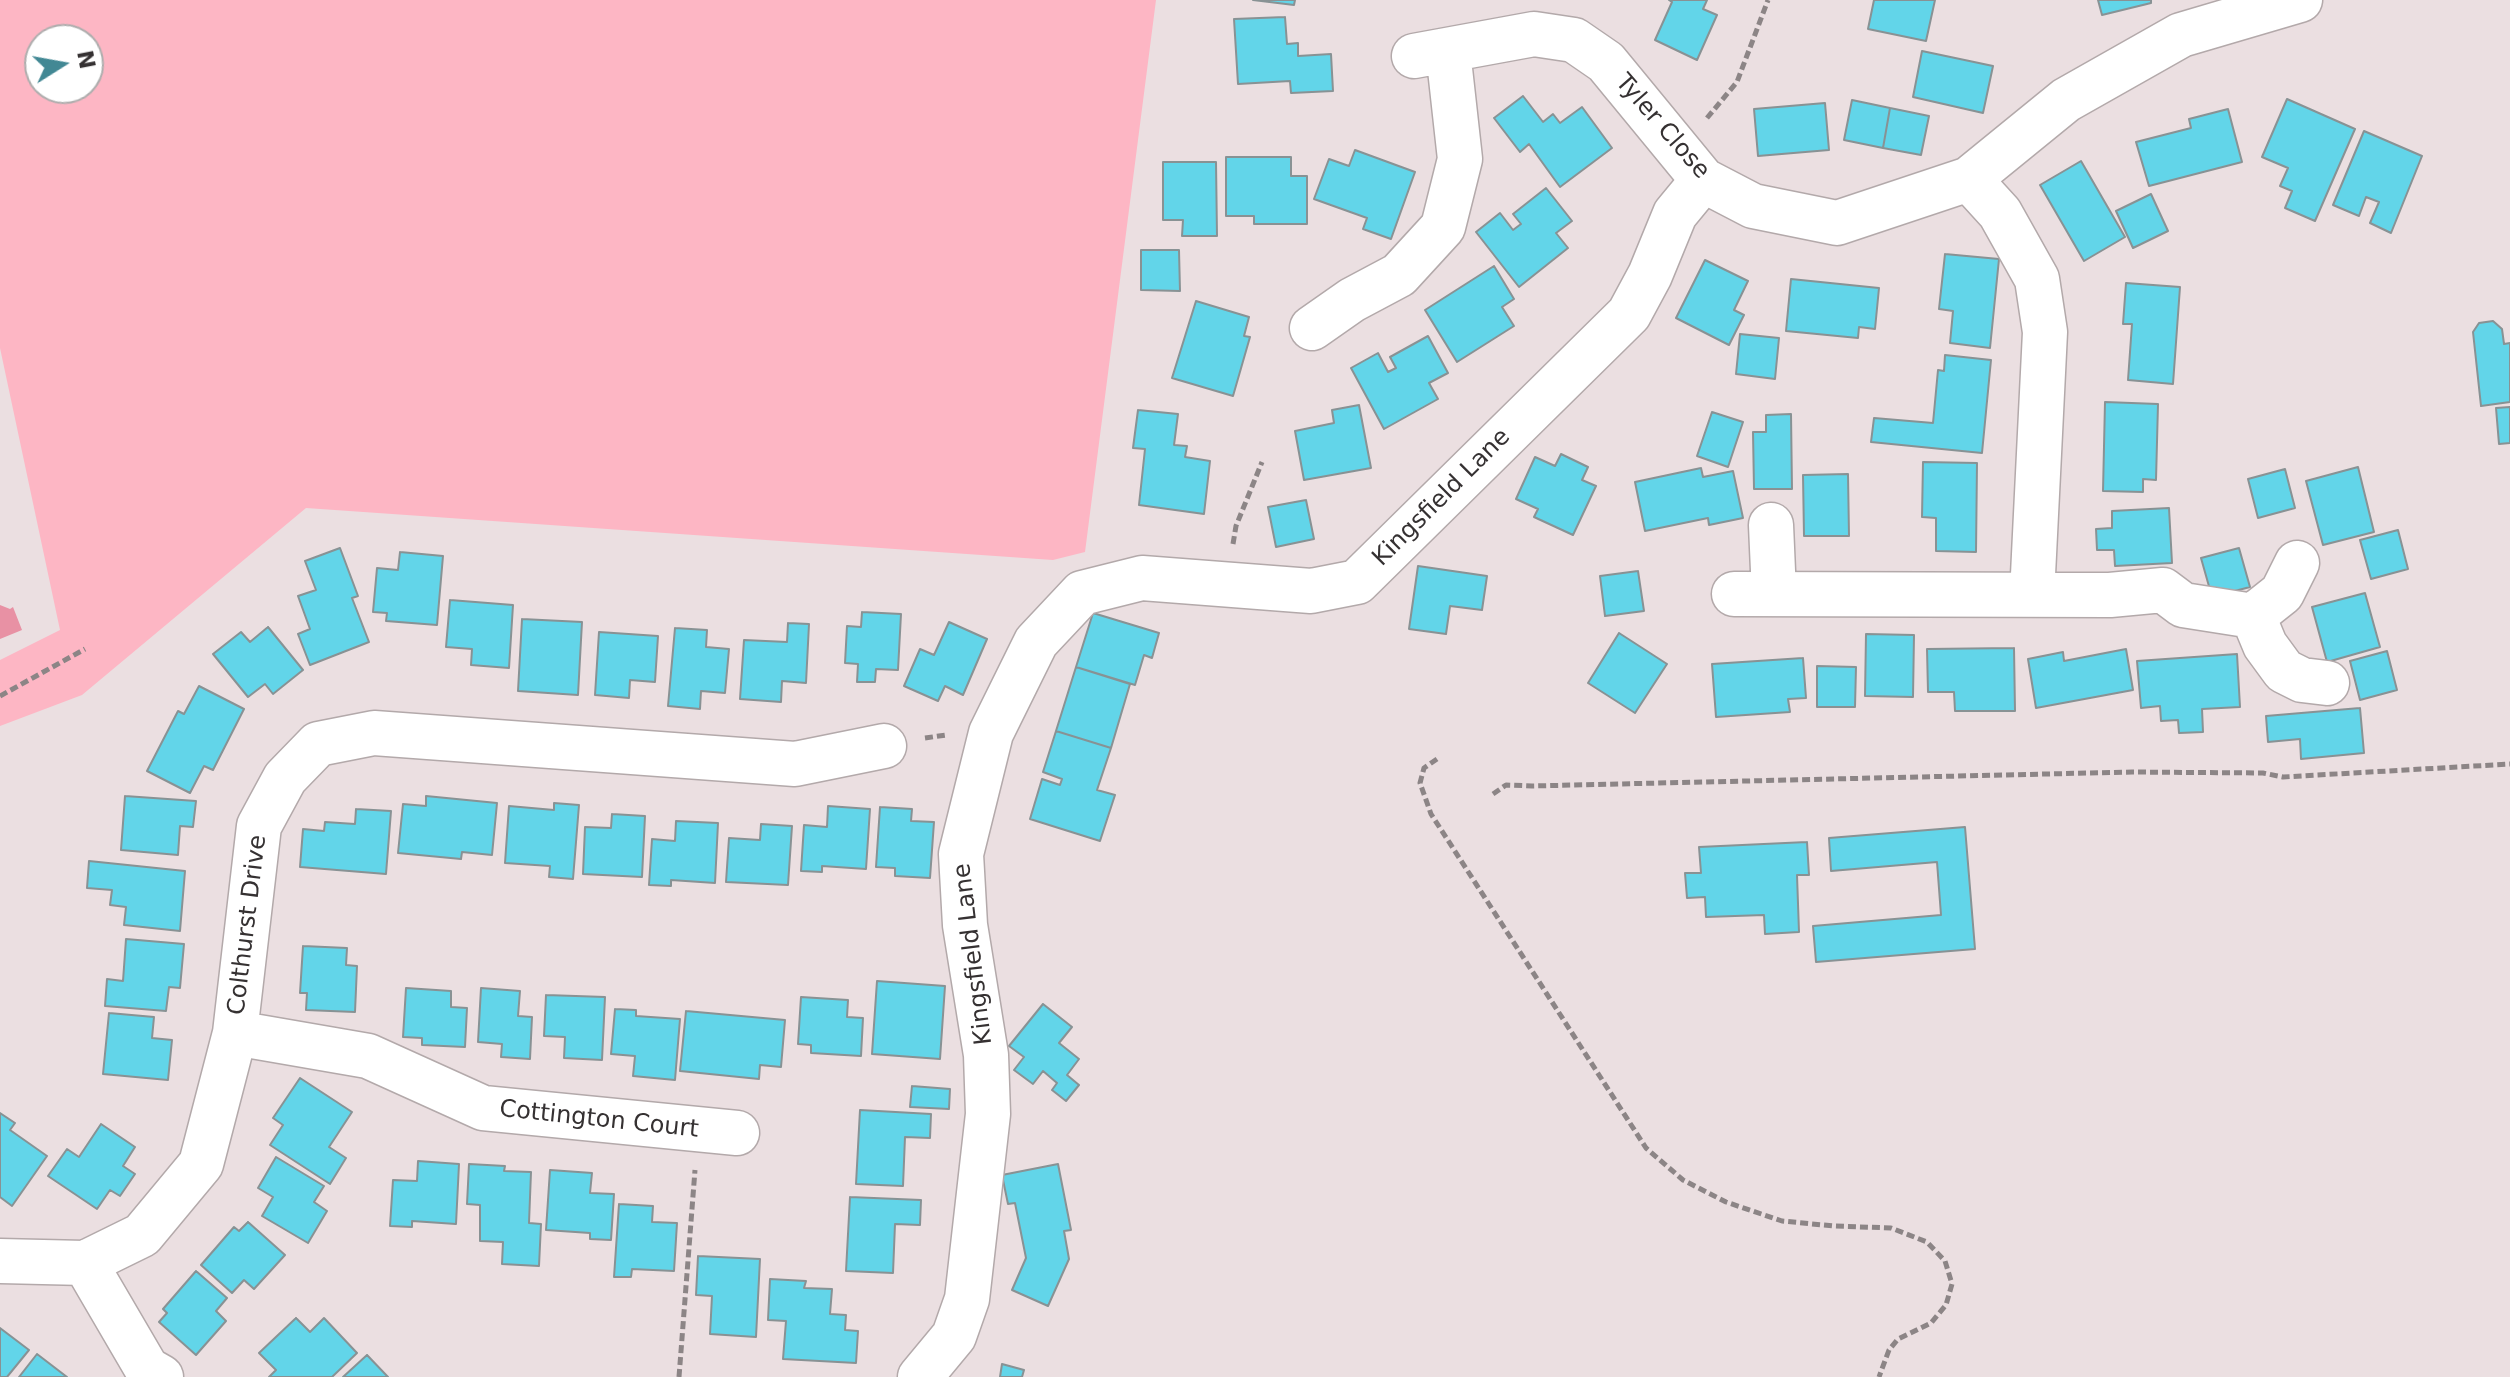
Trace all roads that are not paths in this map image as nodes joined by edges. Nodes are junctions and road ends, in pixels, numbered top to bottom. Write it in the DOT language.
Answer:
graph roads {
  1 [pos="2300,0"];
  2 [pos="1691,166"];
  3 [pos="1969,179"];
  4 [pos="1312,328"];
  5 [pos="1771,525"];
  6 [pos="2297,563"];
  7 [pos="2032,595"];
  8 [pos="2253,616"];
  9 [pos="2327,683"];
  10 [pos="884,746"];
  11 [pos="235,1033"];
  12 [pos="718,1131"];
  13 [pos="0,1261"];
  14 [pos="85,1263"];
  15 [pos="161,1377"];
  16 [pos="920,1377"];
  1 -- 3 [label="street, Tyler Close"];
  2 -- 3 [label="street, Tyler Close"];
  2 -- 4 [label="street, Tyler Close"];
  2 -- 16 [label="street, Kingsfield Lane"];
  3 -- 7 [label="street"];
  5 -- 7 [label="street"];
  6 -- 8 [label="street"];
  7 -- 8 [label="street"];
  8 -- 9 [label="street"];
  10 -- 11 [label="street, Colthurst Drive"];
  11 -- 12 [label="street, Cottington Court"];
  11 -- 14 [label="street, Colthurst Drive"];
  13 -- 14 [label="street, Colthurst Drive"];
  14 -- 15 [label="street"];
}
